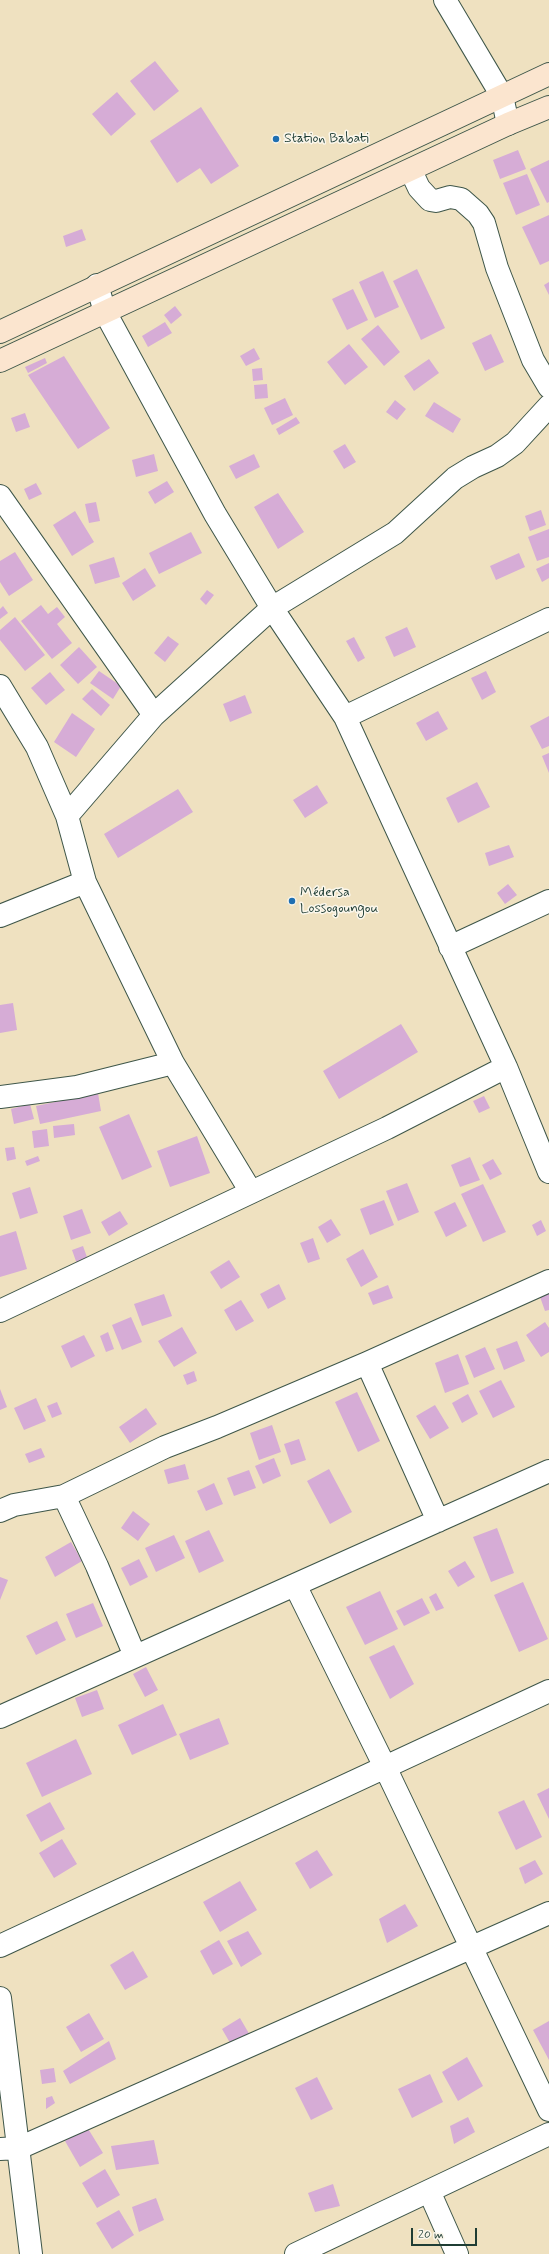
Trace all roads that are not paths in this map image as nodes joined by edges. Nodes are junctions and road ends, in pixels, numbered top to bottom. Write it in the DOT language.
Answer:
graph roads {
  1 [pos="445,0"];
  2 [pos="549,74"];
  3 [pos="502,96"];
  4 [pos="549,107"];
  5 [pos="508,124"];
  6 [pos="411,171"];
  7 [pos="97,285"];
  8 [pos="105,312"];
  9 [pos="0,332"];
  10 [pos="0,361"];
  11 [pos="549,387"];
  12 [pos="549,406"];
  13 [pos="0,496"];
  14 [pos="272,608"];
  15 [pos="549,619"];
  16 [pos="0,686"];
  17 [pos="154,715"];
  18 [pos="345,716"];
  19 [pos="67,816"];
  20 [pos="85,882"];
  21 [pos="549,901"];
  22 [pos="0,916"];
  23 [pos="450,947"];
  24 [pos="173,1063"];
  25 [pos="506,1067"];
  26 [pos="0,1098"];
  27 [pos="546,1157"];
  28 [pos="252,1192"];
  29 [pos="549,1281"];
  30 [pos="0,1310"];
  31 [pos="366,1364"];
  32 [pos="549,1471"];
  33 [pos="64,1496"];
  34 [pos="0,1511"];
  35 [pos="438,1521"];
  36 [pos="295,1585"];
  37 [pos="135,1656"];
  38 [pos="549,1691"];
  39 [pos="0,1717"];
  40 [pos="385,1767"];
  41 [pos="549,1913"];
  42 [pos="0,1946"];
  43 [pos="471,1947"];
  44 [pos="0,1998"];
  45 [pos="549,2110"];
  46 [pos="549,2134"];
  47 [pos="10,2149"];
  48 [pos="429,2191"];
  49 [pos="304,2252"];
  50 [pos="31,2254"];
  51 [pos="457,2254"];
  1 -- 3 [label="street"];
  2 -- 3 [label="main road"];
  3 -- 5 [label="street"];
  3 -- 7 [label="main road"];
  4 -- 5 [label="main road"];
  5 -- 6 [label="main road"];
  6 -- 8 [label="main road"];
  6 -- 11 [label="street"];
  7 -- 8 [label="street"];
  7 -- 9 [label="main road"];
  8 -- 10 [label="main road"];
  8 -- 14 [label="street"];
  12 -- 14 [label="street"];
  13 -- 17 [label="street"];
  14 -- 17 [label="street"];
  14 -- 18 [label="street"];
  15 -- 18 [label="street"];
  16 -- 19 [label="street"];
  17 -- 19 [label="street"];
  18 -- 23 [label="street"];
  19 -- 20 [label="street"];
  20 -- 22 [label="street"];
  20 -- 24 [label="street"];
  21 -- 23 [label="street"];
  23 -- 25 [label="street"];
  24 -- 26 [label="street"];
  24 -- 28 [label="street"];
  25 -- 27 [label="street"];
  25 -- 28 [label="street"];
  28 -- 30 [label="street"];
  29 -- 31 [label="street"];
  31 -- 33 [label="street"];
  31 -- 35 [label="street"];
  32 -- 35 [label="street"];
  33 -- 34 [label="street"];
  33 -- 37 [label="street"];
  35 -- 36 [label="street"];
  36 -- 37 [label="street"];
  36 -- 40 [label="street"];
  37 -- 39 [label="street"];
  38 -- 40 [label="street"];
  40 -- 42 [label="street"];
  40 -- 43 [label="street"];
  41 -- 43 [label="street"];
  43 -- 45 [label="street"];
  43 -- 47 [label="street"];
  44 -- 47 [label="street"];
  46 -- 48 [label="street"];
  47 -- 50 [label="street"];
  48 -- 49 [label="street"];
  48 -- 51 [label="street"];
}
